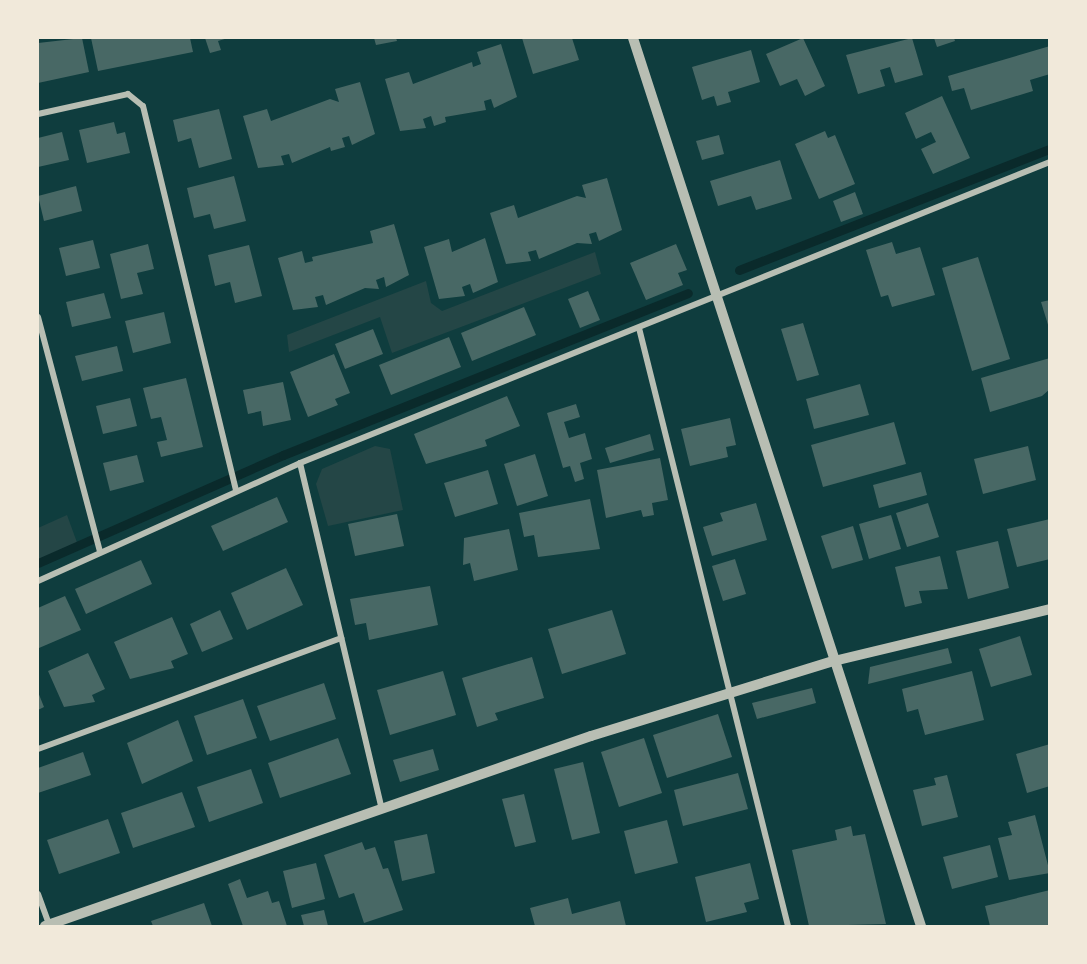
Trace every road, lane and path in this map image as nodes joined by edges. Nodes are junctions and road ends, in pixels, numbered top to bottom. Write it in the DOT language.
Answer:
graph roads {
  1 [pos="633,38"];
  2 [pos="38,114"];
  3 [pos="1050,162"];
  4 [pos="718,297"];
  5 [pos="38,317"];
  6 [pos="639,327"];
  7 [pos="300,463"];
  8 [pos="236,491"];
  9 [pos="100,551"];
  10 [pos="38,581"];
  11 [pos="1050,609"];
  12 [pos="341,638"];
  13 [pos="834,661"];
  14 [pos="729,693"];
  15 [pos="38,749"];
  16 [pos="382,809"];
  17 [pos="38,894"];
  18 [pos="47,926"];
  19 [pos="788,927"];
  20 [pos="921,927"];
  1 -- 4 [label="street"];
  2 -- 8 [label="street"];
  3 -- 4 [label="street"];
  4 -- 6 [label="street"];
  4 -- 13 [label="street"];
  5 -- 9 [label="street"];
  6 -- 7 [label="street"];
  6 -- 14 [label="street"];
  7 -- 8 [label="street"];
  7 -- 12 [label="street"];
  8 -- 9 [label="street"];
  9 -- 10 [label="street"];
  11 -- 13 [label="street"];
  12 -- 15 [label="street"];
  12 -- 16 [label="street"];
  13 -- 14 [label="street"];
  13 -- 20 [label="street"];
  14 -- 16 [label="street"];
  14 -- 19 [label="street"];
  16 -- 18 [label="street"];
  17 -- 18 [label="street"];
}
